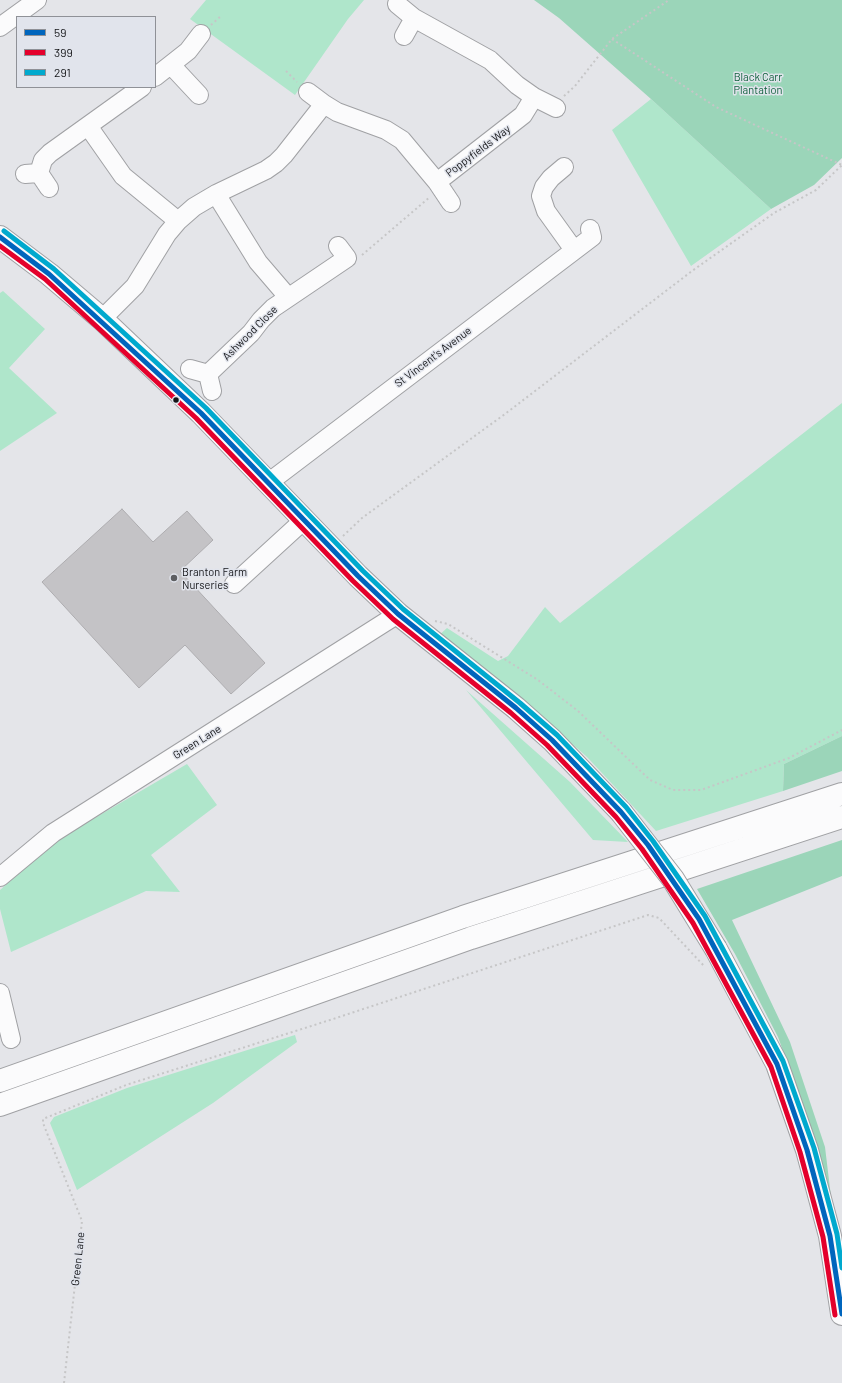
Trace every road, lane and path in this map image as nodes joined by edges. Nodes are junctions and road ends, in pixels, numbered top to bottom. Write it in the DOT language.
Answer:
graph roads {
  1 [pos="37,0"];
  2 [pos="668,0"];
  3 [pos="397,4"];
  4 [pos="414,18"];
  5 [pos="0,27"];
  6 [pos="201,34"];
  7 [pos="404,36"];
  8 [pos="612,38"];
  9 [pos="171,65"];
  10 [pos="156,76"];
  11 [pos="141,88"];
  12 [pos="308,92"];
  13 [pos="199,96"];
  14 [pos="534,97"];
  15 [pos="324,104"];
  16 [pos="555,107"];
  17 [pos="88,126"];
  18 [pos="842,165"];
  19 [pos="564,167"];
  20 [pos="439,185"];
  21 [pos="49,188"];
  22 [pos="216,194"];
  23 [pos="451,203"];
  24 [pos="178,221"];
  25 [pos="594,236"];
  26 [pos="0,237"];
  27 [pos="574,250"];
  28 [pos="348,259"];
  29 [pos="288,297"];
  30 [pos="102,319"];
  31 [pos="190,369"];
  32 [pos="208,374"];
  33 [pos="212,391"];
  34 [pos="268,483"];
  35 [pos="304,520"];
  36 [pos="342,538"];
  37 [pos="234,584"];
  38 [pos="398,614"];
  39 [pos="418,630"];
  40 [pos="842,730"];
  41 [pos="842,794"];
  42 [pos="842,817"];
  43 [pos="0,877"];
  44 [pos="721,958"];
  45 [pos="0,993"];
  46 [pos="11,1040"];
  47 [pos="0,1081"];
  48 [pos="0,1105"];
  49 [pos="842,1314"];
  50 [pos="64,1383"];
  1 -- 5 [label="street"];
  2 -- 8 [label="path"];
  3 -- 4 [label="street"];
  4 -- 7 [label="street"];
  4 -- 14 [label="street"];
  6 -- 9 [label="street"];
  8 -- 16 [label="path"];
  8 -- 18 [label="path"];
  9 -- 10 [label="street"];
  9 -- 13 [label="street"];
  11 -- 17 [label="street"];
  12 -- 15 [label="street, Poppyfields Way"];
  14 -- 16 [label="street"];
  14 -- 20 [label="street, Poppyfields Way"];
  15 -- 20 [label="street, Poppyfields Way"];
  15 -- 22 [label="street"];
  17 -- 21 [label="street"];
  17 -- 24 [label="street"];
  18 -- 36 [label="path"];
  19 -- 27 [label="street"];
  20 -- 23 [label="street"];
  20 -- 28 [label="path"];
  22 -- 24 [label="street"];
  22 -- 29 [label="street, Ashwood Close"];
  24 -- 30 [label="street"];
  25 -- 27 [label="street, St Vincent's Avenue"];
  26 -- 30 [label="main road"];
  27 -- 34 [label="street, St Vincent's Avenue"];
  28 -- 29 [label="street, Ashwood Close"];
  29 -- 32 [label="street, Ashwood Close"];
  30 -- 34 [label="main road"];
  31 -- 32 [label="street"];
  32 -- 33 [label="street"];
  34 -- 35 [label="main road"];
  35 -- 37 [label="street"];
  35 -- 38 [label="main road"];
  38 -- 39 [label="main road"];
  38 -- 43 [label="street, Green Lane"];
  39 -- 40 [label="path"];
  39 -- 44 [label="main road, bridge"];
  41 -- 47 [label="main road"];
  42 -- 48 [label="main road"];
  44 -- 49 [label="main road"];
  44 -- 50 [label="path, Green Lane"];
  45 -- 46 [label="street"];
}
